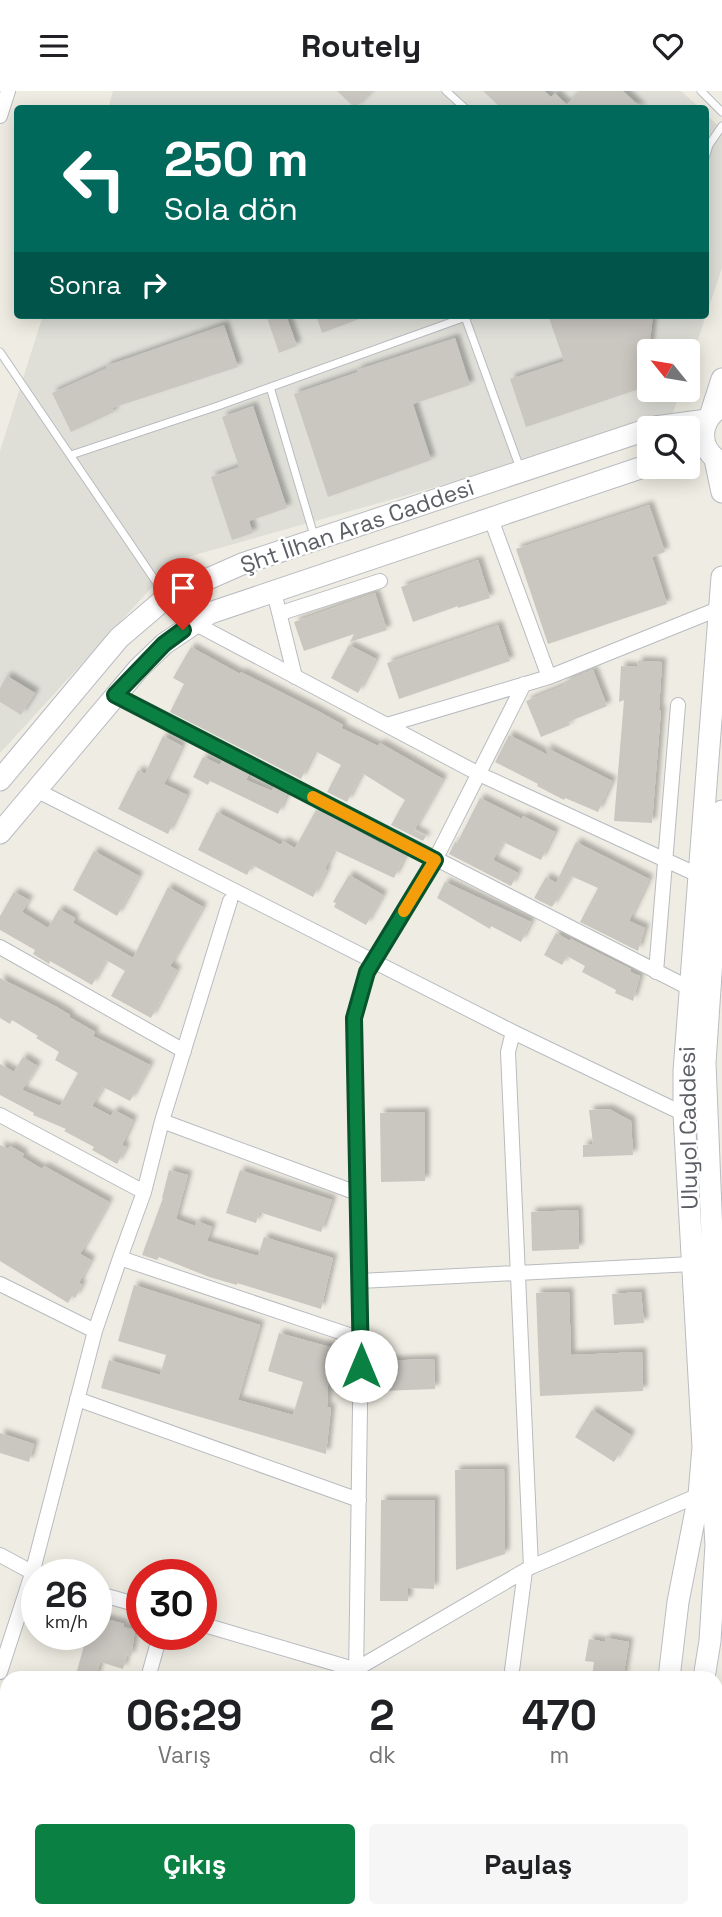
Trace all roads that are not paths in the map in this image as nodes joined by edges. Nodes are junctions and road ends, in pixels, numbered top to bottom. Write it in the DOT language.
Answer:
graph roads {
  1 [pos="446,91"];
  2 [pos="701,91"];
  3 [pos="462,105"];
  4 [pos="722,112"];
  5 [pos="722,126"];
  6 [pos="709,145"];
  7 [pos="460,319"];
  8 [pos="469,319"];
  9 [pos="0,352"];
  10 [pos="722,379"];
  11 [pos="270,387"];
  12 [pos="713,414"];
  13 [pos="71,455"];
  14 [pos="708,455"];
  15 [pos="637,469"];
  16 [pos="521,471"];
  17 [pos="722,492"];
  18 [pos="491,519"];
  19 [pos="316,540"];
  20 [pos="722,577"];
  21 [pos="380,581"];
  22 [pos="274,592"];
  23 [pos="167,597"];
  24 [pos="718,609"];
  25 [pos="281,613"];
  26 [pos="194,623"];
  27 [pos="295,677"];
  28 [pos="548,677"];
  29 [pos="524,684"];
  30 [pos="115,695"];
  31 [pos="678,705"];
  32 [pos="387,725"];
  33 [pos="480,774"];
  34 [pos="0,780"];
  35 [pos="36,790"];
  36 [pos="722,811"];
  37 [pos="0,833"];
  38 [pos="435,860"];
  39 [pos="665,862"];
  40 [pos="698,875"];
  41 [pos="230,901"];
  42 [pos="0,947"];
  43 [pos="373,962"];
  44 [pos="656,972"];
  45 [pos="689,989"];
  46 [pos="716,999"];
  47 [pos="513,1033"];
  48 [pos="184,1051"];
  49 [pos="684,1114"];
  50 [pos="0,1115"];
  51 [pos="162,1121"];
  52 [pos="144,1192"];
  53 [pos="357,1193"];
  54 [pos="120,1258"];
  55 [pos="692,1264"];
  56 [pos="520,1273"];
  57 [pos="360,1281"];
  58 [pos="0,1284"];
  59 [pos="95,1331"];
  60 [pos="361,1339"];
  61 [pos="77,1399"];
  62 [pos="719,1466"];
  63 [pos="699,1495"];
  64 [pos="359,1500"];
  65 [pos="0,1555"];
  66 [pos="38,1559"];
  67 [pos="21,1567"];
  68 [pos="528,1569"];
  69 [pos="21,1611"];
  70 [pos="217,1629"];
  71 [pos="156,1650"];
  72 [pos="0,1671"];
  73 [pos="150,1671"];
  74 [pos="348,1671"];
  75 [pos="357,1671"];
  76 [pos="362,1671"];
  77 [pos="513,1671"];
  78 [pos="669,1671"];
  79 [pos="705,1671"];
  1 -- 3 [label="lane"];
  2 -- 4 [label="lane"];
  5 -- 6 [label="lane"];
  7 -- 11 [label="lane"];
  8 -- 16 [label="lane"];
  9 -- 13 [label="lane"];
  10 -- 12 [label="main road"];
  11 -- 13 [label="lane"];
  11 -- 19 [label="lane"];
  12 -- 14 [label="main road"];
  12 -- 16 [label="main road, Şht İlhan Aras Caddesi"];
  13 -- 23 [label="lane"];
  14 -- 17 [label="main road"];
  15 -- 18 [label="main road, Şht İlhan Aras Caddesi"];
  16 -- 19 [label="main road, Şht İlhan Aras Caddesi"];
  18 -- 22 [label="main road, Şht İlhan Aras Caddesi"];
  18 -- 28 [label="street"];
  19 -- 23 [label="main road, Şht İlhan Aras Caddesi"];
  20 -- 24 [label="main road, Uluyol Caddesi"];
  21 -- 25 [label="street"];
  22 -- 25 [label="street"];
  22 -- 26 [label="main road, Şht İlhan Aras Caddesi"];
  23 -- 34 [label="main road, Şht İlhan Aras Caddesi"];
  24 -- 28 [label="street"];
  24 -- 40 [label="main road, Uluyol Caddesi"];
  25 -- 27 [label="street"];
  26 -- 27 [label="street"];
  26 -- 30 [label="main road, Şht İlhan Aras Caddesi"];
  27 -- 32 [label="street"];
  28 -- 29 [label="street"];
  29 -- 32 [label="street"];
  29 -- 33 [label="street"];
  30 -- 35 [label="main road, Şht İlhan Aras Caddesi"];
  30 -- 38 [label="street"];
  31 -- 39 [label="street"];
  32 -- 33 [label="street"];
  33 -- 38 [label="street"];
  33 -- 39 [label="street"];
  35 -- 37 [label="main road, Şht İlhan Aras Caddesi"];
  35 -- 43 [label="street"];
  36 -- 46 [label="main road, Uluyol Caddesi"];
  38 -- 43 [label="street"];
  38 -- 44 [label="street"];
  39 -- 40 [label="street"];
  39 -- 44 [label="street"];
  40 -- 45 [label="main road, Uluyol Caddesi"];
  41 -- 48 [label="street"];
  42 -- 48 [label="street"];
  43 -- 47 [label="street"];
  43 -- 53 [label="street"];
  44 -- 45 [label="street"];
  45 -- 46 [label="street"];
  45 -- 49 [label="main road, Uluyol Caddesi"];
  46 -- 62 [label="main road, Uluyol Caddesi"];
  47 -- 49 [label="street"];
  47 -- 56 [label="street"];
  48 -- 51 [label="street"];
  49 -- 55 [label="main road, Uluyol Caddesi"];
  50 -- 52 [label="street"];
  51 -- 52 [label="street"];
  51 -- 53 [label="street"];
  52 -- 54 [label="street"];
  53 -- 57 [label="street"];
  54 -- 59 [label="street"];
  54 -- 60 [label="street"];
  55 -- 56 [label="street"];
  55 -- 63 [label="main road, Uluyol Caddesi"];
  56 -- 57 [label="street"];
  56 -- 68 [label="street"];
  57 -- 60 [label="street"];
  58 -- 59 [label="street"];
  59 -- 61 [label="street"];
  60 -- 64 [label="street"];
  61 -- 64 [label="street"];
  61 -- 66 [label="street"];
  62 -- 63 [label="street"];
  62 -- 79 [label="main road, Uluyol Caddesi"];
  63 -- 68 [label="street"];
  63 -- 78 [label="main road, Uluyol Caddesi"];
  64 -- 75 [label="street"];
  65 -- 67 [label="street"];
  68 -- 76 [label="street"];
  68 -- 77 [label="street"];
  69 -- 72 [label="street"];
  70 -- 74 [label="street"];
  71 -- 73 [label="street"];
}
